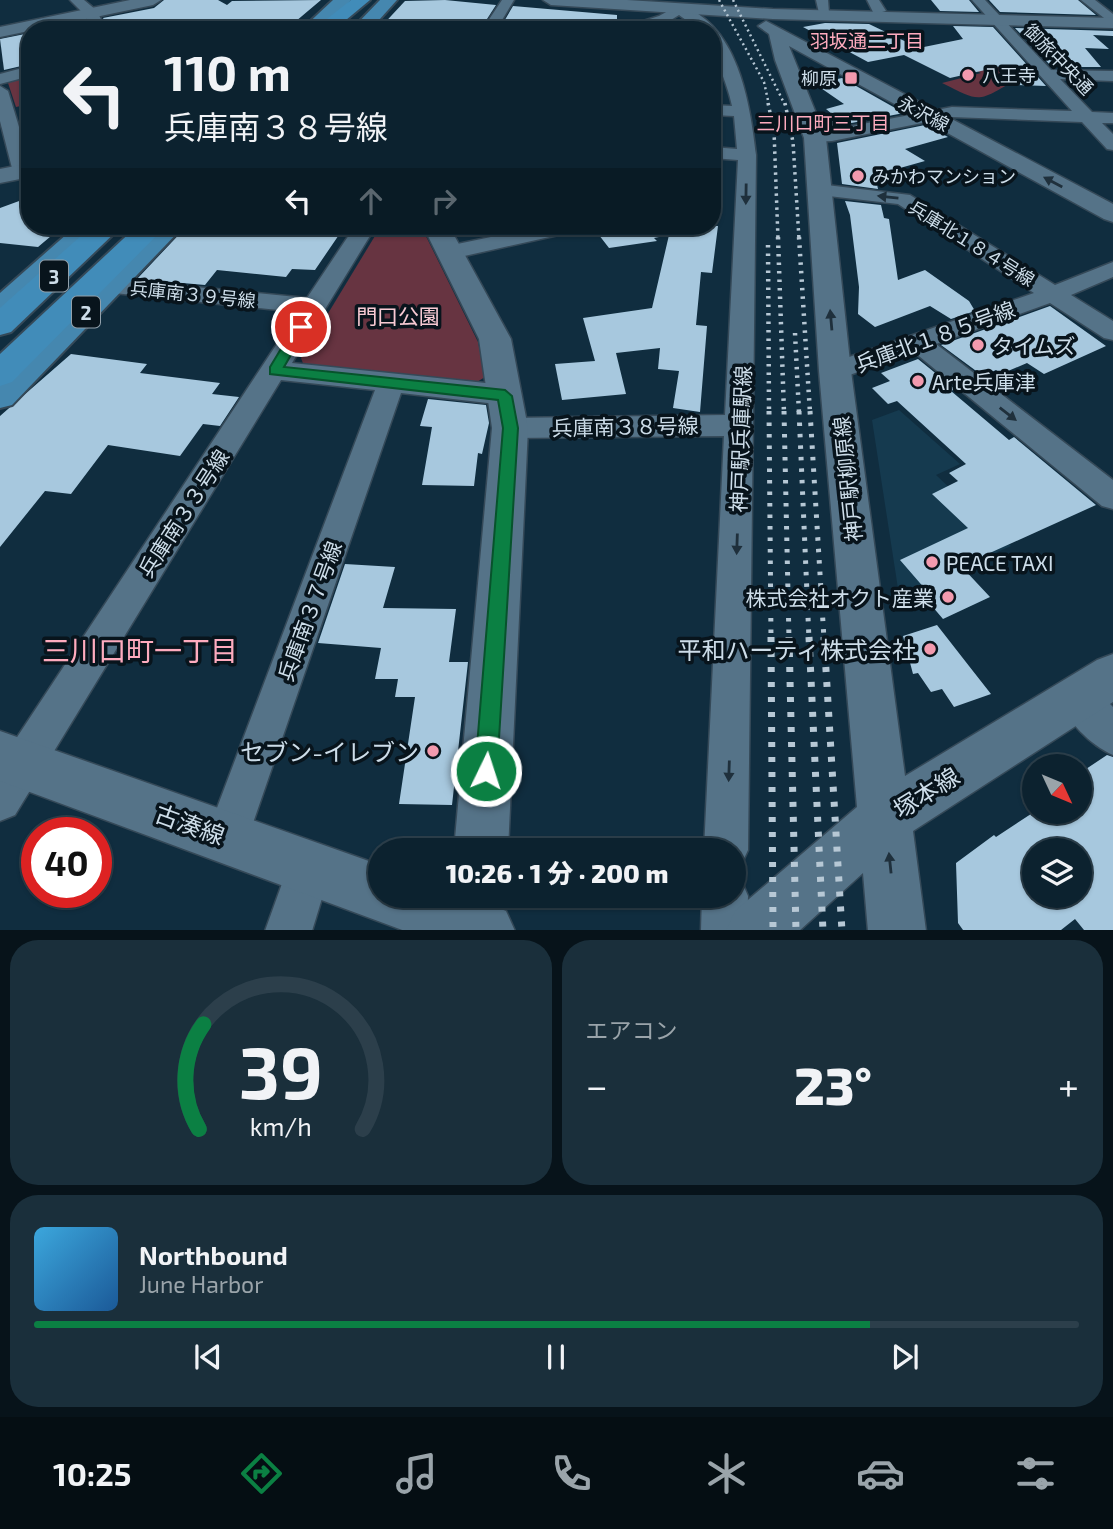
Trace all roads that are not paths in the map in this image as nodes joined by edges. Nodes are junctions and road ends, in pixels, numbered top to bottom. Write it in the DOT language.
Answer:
graph roads {
  1 [pos="118,0"];
  2 [pos="153,0"];
  3 [pos="343,0"];
  4 [pos="352,0"];
  5 [pos="362,0"];
  6 [pos="372,0"];
  7 [pos="380,0"];
  8 [pos="389,0"];
  9 [pos="508,0"];
  10 [pos="551,0"];
  11 [pos="978,0"];
  12 [pos="1087,0"];
  13 [pos="673,5"];
  14 [pos="823,5"];
  15 [pos="876,6"];
  16 [pos="84,7"];
  17 [pos="763,11"];
  18 [pos="992,17"];
  19 [pos="1112,20"];
  20 [pos="39,21"];
  21 [pos="320,21"];
  22 [pos="330,21"];
  23 [pos="333,21"];
  24 [pos="348,21"];
  25 [pos="358,21"];
  26 [pos="369,21"];
  27 [pos="495,21"];
  28 [pos="656,21"];
  29 [pos="696,21"];
  30 [pos="0,24"];
  31 [pos="21,26"];
  32 [pos="0,33"];
  33 [pos="722,70"];
  34 [pos="21,73"];
  35 [pos="1046,74"];
  36 [pos="1113,76"];
  37 [pos="0,79"];
  38 [pos="0,91"];
  39 [pos="721,111"];
  40 [pos="743,112"];
  41 [pos="952,112"];
  42 [pos="925,114"];
  43 [pos="1087,117"];
  44 [pos="1113,118"];
  45 [pos="815,138"];
  46 [pos="1113,145"];
  47 [pos="721,153"];
  48 [pos="747,155"];
  49 [pos="18,173"];
  50 [pos="818,190"];
  51 [pos="1113,194"];
  52 [pos="1113,214"];
  53 [pos="82,235"];
  54 [pos="98,235"];
  55 [pos="120,235"];
  56 [pos="143,235"];
  57 [pos="162,235"];
  58 [pos="359,235"];
  59 [pos="483,235"];
  60 [pos="443,239"];
  61 [pos="1113,269"];
  62 [pos="114,286"];
  63 [pos="1053,294"];
  64 [pos="314,306"];
  65 [pos="0,309"];
  66 [pos="0,326"];
  67 [pos="1113,332"];
  68 [pos="916,341"];
  69 [pos="0,355"];
  70 [pos="275,370"];
  71 [pos="835,371"];
  72 [pos="0,374"];
  73 [pos="390,385"];
  74 [pos="0,396"];
  75 [pos="507,412"];
  76 [pos="741,425"];
  77 [pos="1113,497"];
  78 [pos="1095,687"];
  79 [pos="1113,735"];
  80 [pos="8,773"];
  81 [pos="885,818"];
  82 [pos="228,838"];
  83 [pos="482,838"];
  84 [pos="726,838"];
  85 [pos="309,869"];
  86 [pos="368,889"];
  87 [pos="438,908"];
  88 [pos="725,908"];
  89 [pos="476,917"];
  90 [pos="898,929"];
  91 [pos="288,930"];
  92 [pos="724,930"];
  93 [pos="755,930"];
  1 -- 16 [label="street"];
  2 -- 16 [label="street"];
  3 -- 21 [label="highway"];
  4 -- 22 [label="highway"];
  5 -- 23 [label="highway"];
  6 -- 24 [label="highway"];
  7 -- 25 [label="highway"];
  8 -- 26 [label="highway"];
  9 -- 27 [label="street"];
  10 -- 13 [label="street"];
  11 -- 18 [label="street, 御旅中央通"];
  12 -- 19 [label="street"];
  13 -- 17 [label="street"];
  13 -- 28 [label="street"];
  13 -- 29 [label="street"];
  14 -- 15 [label="street"];
  14 -- 17 [label="street"];
  15 -- 18 [label="street"];
  16 -- 20 [label="street"];
  16 -- 30 [label="street"];
  17 -- 18 [label="street"];
  17 -- 41 [label="street, 永沢線"];
  17 -- 42 [label="street, 永沢線"];
  17 -- 45 [label="street, 神戸駅柳原線"];
  18 -- 19 [label="street"];
  18 -- 35 [label="street, 御旅中央通"];
  31 -- 32 [label="street"];
  33 -- 40 [label="street, 神戸駅兵庫駅線"];
  34 -- 37 [label="street"];
  35 -- 36 [label="street"];
  35 -- 43 [label="street, 御旅中央通"];
  38 -- 49 [label="street"];
  39 -- 40 [label="street"];
  40 -- 48 [label="street, 神戸駅兵庫駅線"];
  41 -- 42 [label="street"];
  41 -- 43 [label="street"];
  41 -- 51 [label="street, 永沢線"];
  42 -- 45 [label="street"];
  52 -- 42 [label="street, 永沢線, one-way"];
  43 -- 44 [label="street"];
  43 -- 46 [label="street, 御旅中央通"];
  45 -- 50 [label="street, 神戸駅柳原線"];
  47 -- 48 [label="street"];
  48 -- 76 [label="street, 神戸駅兵庫駅線, one-way"];
  63 -- 50 [label="street, 兵庫北１８４号線, one-way"];
  71 -- 50 [label="street, 神戸駅柳原線, one-way"];
  53 -- 65 [label="highway"];
  54 -- 66 [label="highway, 3"];
  55 -- 69 [label="highway, 3"];
  56 -- 72 [label="highway, 3"];
  57 -- 62 [label="highway, 2"];
  58 -- 64 [label="street, 兵庫南３３号線"];
  59 -- 60 [label="street"];
  60 -- 75 [label="street"];
  61 -- 63 [label="street, 兵庫北１８５号線"];
  62 -- 64 [label="street, 兵庫南３９号線"];
  62 -- 74 [label="highway, 2"];
  63 -- 67 [label="street, 兵庫北１８４号線"];
  63 -- 68 [label="street, 兵庫北１８５号線"];
  64 -- 70 [label="street, 兵庫南３３号線"];
  68 -- 71 [label="street, 兵庫北１８５号線"];
  68 -- 77 [label="street, one-way"];
  70 -- 73 [label="street, 兵庫南３８号線"];
  70 -- 80 [label="street, 兵庫南３３号線"];
  71 -- 81 [label="street, 神戸駅柳原線"];
  73 -- 75 [label="street, 兵庫南３８号線"];
  73 -- 82 [label="street, 兵庫南３７号線"];
  75 -- 76 [label="street, 兵庫南３８号線"];
  75 -- 83 [label="street"];
  76 -- 84 [label="street, 神戸駅兵庫駅線, one-way"];
  78 -- 79 [label="street"];
  78 -- 81 [label="street, 塚本線"];
  80 -- 82 [label="street, 古湊線"];
  90 -- 81 [label="street, 神戸駅柳原線, one-way"];
  81 -- 93 [label="street, 塚本線"];
  82 -- 85 [label="street, 古湊線"];
  85 -- 86 [label="street, 古湊線"];
  85 -- 91 [label="street"];
  87 -- 89 [label="street"];
  88 -- 92 [label="street"];
}
